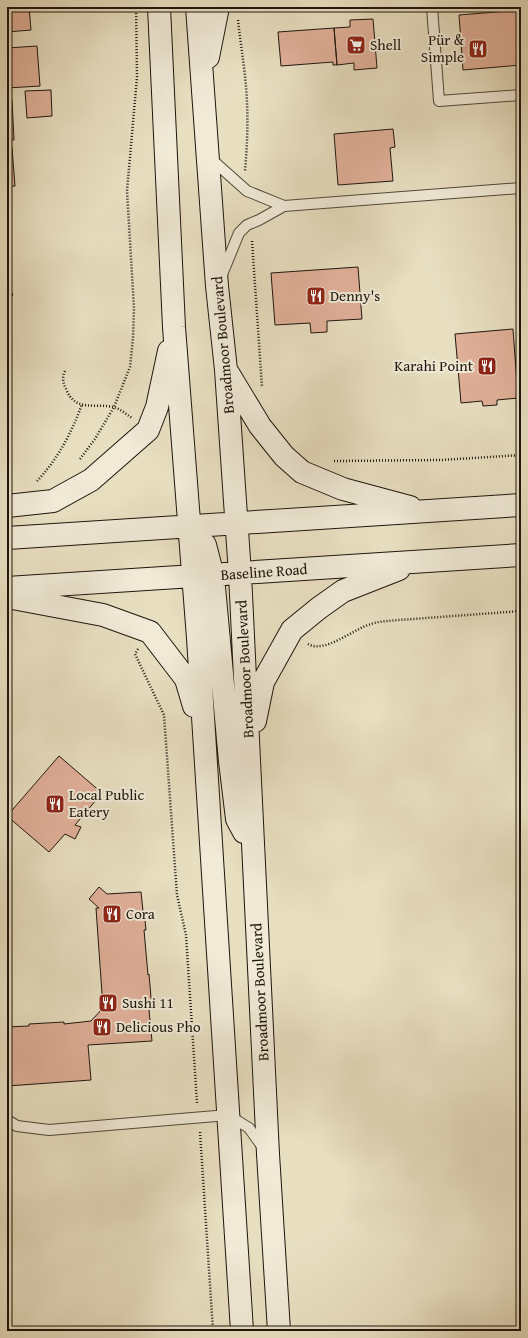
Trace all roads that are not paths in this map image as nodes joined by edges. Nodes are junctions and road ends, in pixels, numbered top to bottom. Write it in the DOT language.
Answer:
graph roads {
  1 [pos="159,7"];
  2 [pos="197,7"];
  3 [pos="432,7"];
  4 [pos="227,11"];
  5 [pos="203,86"];
  6 [pos="521,95"];
  7 [pos="208,156"];
  8 [pos="521,188"];
  9 [pos="284,206"];
  10 [pos="217,286"];
  11 [pos="174,326"];
  12 [pos="226,370"];
  13 [pos="521,505"];
  14 [pos="7,506"];
  15 [pos="428,512"];
  16 [pos="237,523"];
  17 [pos="190,526"];
  18 [pos="7,538"];
  19 [pos="521,555"];
  20 [pos="419,562"];
  21 [pos="240,574"];
  22 [pos="203,576"];
  23 [pos="7,588"];
  24 [pos="7,597"];
  25 [pos="203,733"];
  26 [pos="249,754"];
  27 [pos="253,850"];
  28 [pos="228,1115"];
  29 [pos="7,1120"];
  30 [pos="268,1154"];
  31 [pos="242,1331"];
  32 [pos="279,1331"];
  1 -- 11 [label="main road"];
  2 -- 5 [label="main road, Broadmoor Boulevard"];
  3 -- 6 [label="lane"];
  4 -- 5 [label="main road"];
  5 -- 7 [label="main road, Broadmoor Boulevard"];
  7 -- 9 [label="lane"];
  7 -- 10 [label="main road, Broadmoor Boulevard"];
  8 -- 9 [label="lane"];
  9 -- 10 [label="lane"];
  10 -- 12 [label="main road, Broadmoor Boulevard"];
  11 -- 14 [label="main road"];
  11 -- 17 [label="main road"];
  12 -- 15 [label="main road"];
  12 -- 16 [label="main road, Broadmoor Boulevard"];
  13 -- 15 [label="main road"];
  15 -- 16 [label="main road"];
  16 -- 17 [label="main road"];
  16 -- 21 [label="main road, Broadmoor Boulevard"];
  17 -- 18 [label="main road"];
  17 -- 22 [label="main road"];
  19 -- 20 [label="main road, Baseline Road"];
  20 -- 21 [label="main road, Baseline Road"];
  20 -- 26 [label="main road"];
  21 -- 22 [label="main road, Baseline Road"];
  21 -- 26 [label="main road, Broadmoor Boulevard"];
  22 -- 23 [label="main road, Baseline Road"];
  22 -- 25 [label="main road"];
  22 -- 27 [label="main road"];
  24 -- 25 [label="main road"];
  25 -- 28 [label="main road"];
  26 -- 27 [label="main road, Broadmoor Boulevard"];
  27 -- 30 [label="main road, Broadmoor Boulevard"];
  28 -- 29 [label="lane"];
  28 -- 30 [label="lane"];
  28 -- 31 [label="main road"];
  30 -- 32 [label="main road, Broadmoor Boulevard"];
}
